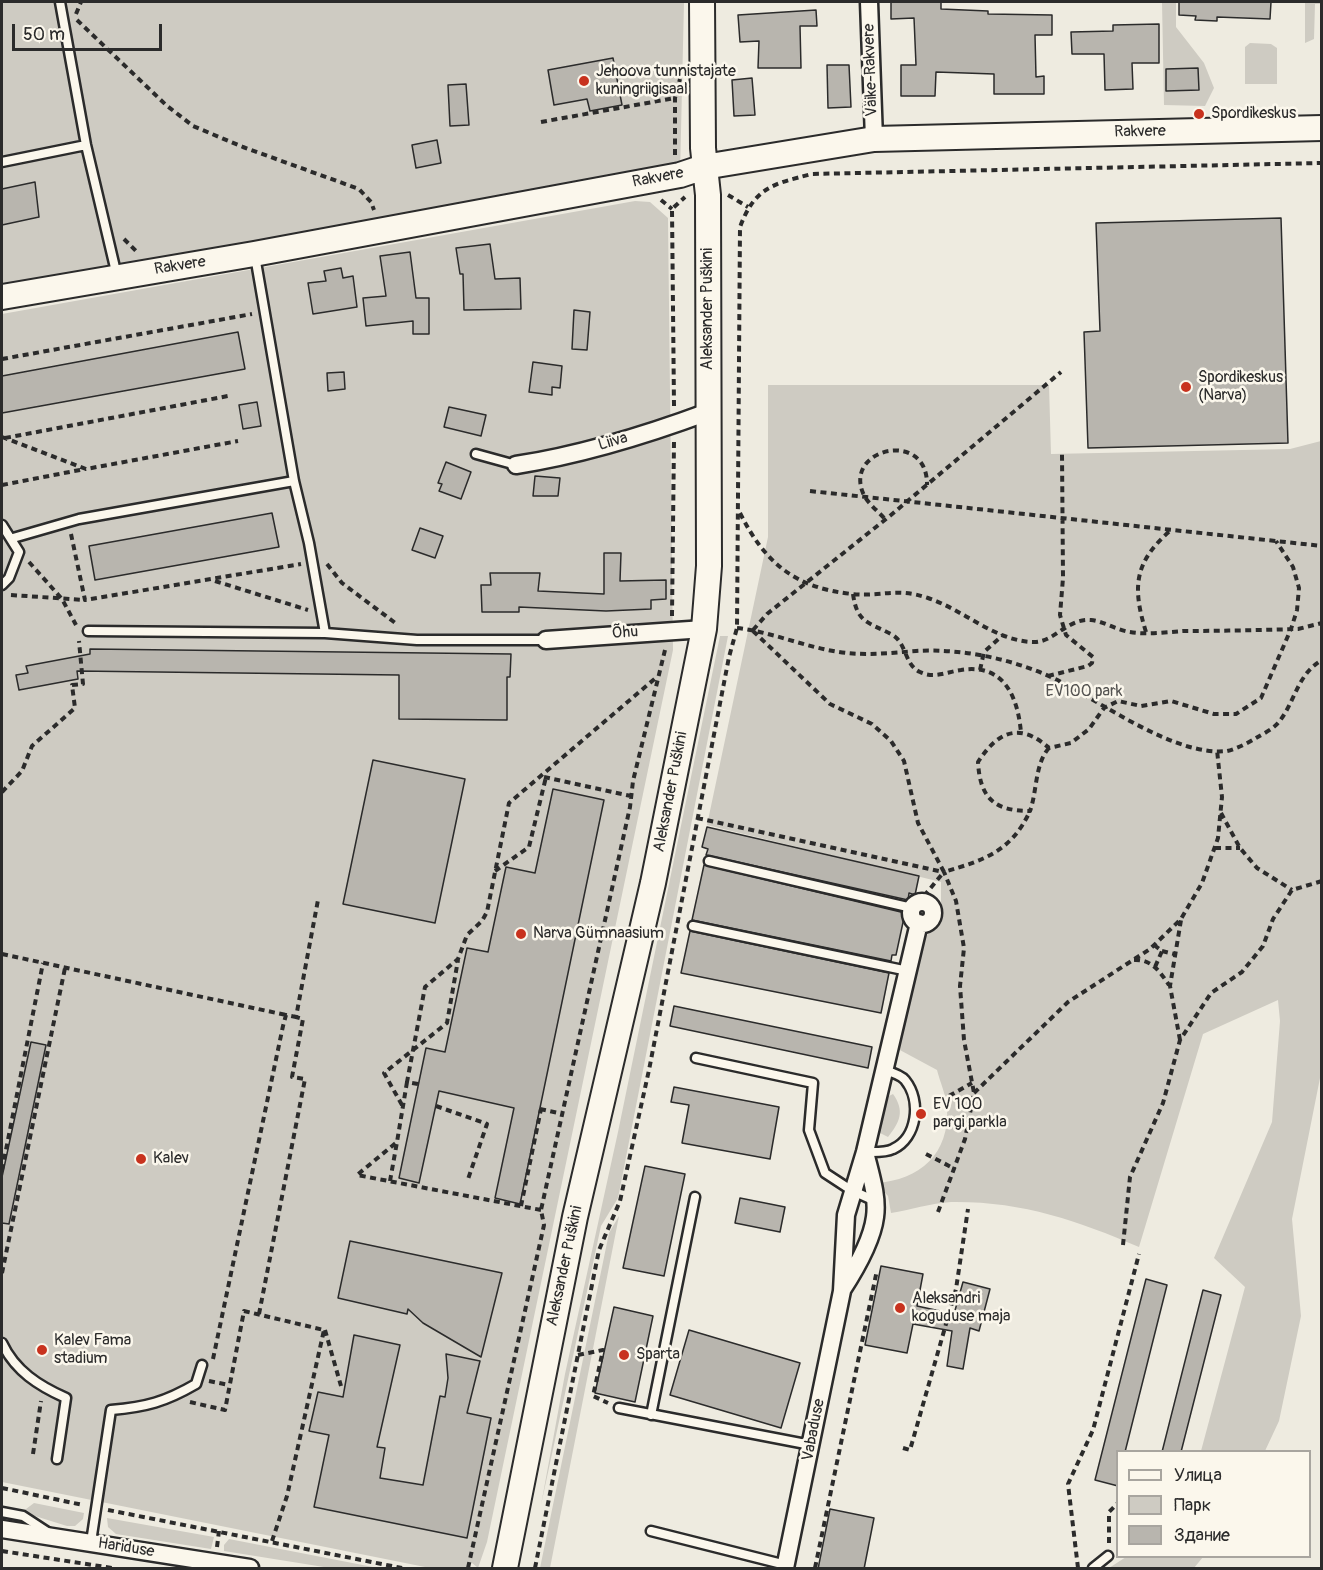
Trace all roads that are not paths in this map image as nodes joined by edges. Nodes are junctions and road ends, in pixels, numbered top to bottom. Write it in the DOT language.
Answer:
graph roads {
  1 [pos="60,2"];
  2 [pos="702,2"];
  3 [pos="869,2"];
  4 [pos="1322,128"];
  5 [pos="873,139"];
  6 [pos="86,145"];
  7 [pos="2,162"];
  8 [pos="704,167"];
  9 [pos="254,254"];
  10 [pos="117,276"];
  11 [pos="2,297"];
  12 [pos="708,412"];
  13 [pos="477,453"];
  14 [pos="516,465"];
  15 [pos="294,481"];
  16 [pos="2,525"];
  17 [pos="13,538"];
  18 [pos="2,585"];
  19 [pos="704,629"];
  20 [pos="88,631"];
  21 [pos="325,633"];
  22 [pos="546,640"];
  23 [pos="709,861"];
  24 [pos="918,909"];
  25 [pos="693,926"];
  26 [pos="908,971"];
  27 [pos="696,1058"];
  28 [pos="884,1070"];
  29 [pos="865,1152"];
  30 [pos="851,1191"];
  31 [pos="695,1197"];
  32 [pos="875,1201"];
  33 [pos="842,1291"];
  34 [pos="2,1343"];
  35 [pos="202,1365"];
  36 [pos="619,1408"];
  37 [pos="651,1414"];
  38 [pos="811,1445"];
  39 [pos="57,1459"];
  40 [pos="2,1512"];
  41 [pos="2,1529"];
  42 [pos="651,1531"];
  43 [pos="57,1538"];
  44 [pos="91,1542"];
  45 [pos="1108,1556"];
  46 [pos="786,1567"];
  47 [pos="250,1569"];
  48 [pos="505,1569"];
  49 [pos="1093,1569"];
  1 -- 6 [label="lane"];
  2 -- 8 [label="main road, Aleksander Puškini"];
  3 -- 5 [label="street, Väike-Rakvere"];
  4 -- 5 [label="main road, Rakvere"];
  5 -- 8 [label="main road, Rakvere"];
  6 -- 7 [label="lane"];
  6 -- 10 [label="lane"];
  8 -- 9 [label="main road, Rakvere"];
  8 -- 12 [label="main road, Aleksander Puškini"];
  9 -- 10 [label="main road, Rakvere"];
  9 -- 15 [label="lane"];
  10 -- 11 [label="main road, Rakvere"];
  12 -- 14 [label="street, Liiva"];
  12 -- 19 [label="main road, Aleksander Puškini"];
  13 -- 14 [label="lane"];
  15 -- 17 [label="lane"];
  15 -- 21 [label="lane"];
  16 -- 17 [label="lane"];
  17 -- 18 [label="lane"];
  19 -- 22 [label="street, Õhu"];
  19 -- 48 [label="main road, Aleksander Puškini"];
  20 -- 21 [label="lane"];
  21 -- 22 [label="lane"];
  23 -- 24 [label="lane"];
  24 -- 26 [label="street, Vabaduse"];
  25 -- 26 [label="lane"];
  26 -- 28 [label="street, Vabaduse"];
  27 -- 30 [label="lane"];
  28 -- 29 [label="street, Vabaduse"];
  28 -- 29 [label="lane"];
  29 -- 30 [label="street, Vabaduse"];
  29 -- 32 [label="street, Vabaduse"];
  30 -- 32 [label="lane"];
  30 -- 33 [label="street, Vabaduse"];
  31 -- 37 [label="lane"];
  32 -- 33 [label="street, Vabaduse"];
  33 -- 38 [label="street, Vabaduse"];
  34 -- 39 [label="lane"];
  35 -- 44 [label="lane"];
  36 -- 37 [label="lane"];
  37 -- 38 [label="lane"];
  38 -- 46 [label="street, Vabaduse"];
  40 -- 43 [label="lane"];
  41 -- 43 [label="street, Hariduse"];
  42 -- 46 [label="lane"];
  43 -- 44 [label="street, Hariduse"];
  44 -- 47 [label="street, Hariduse"];
  45 -- 49 [label="lane"];
}
